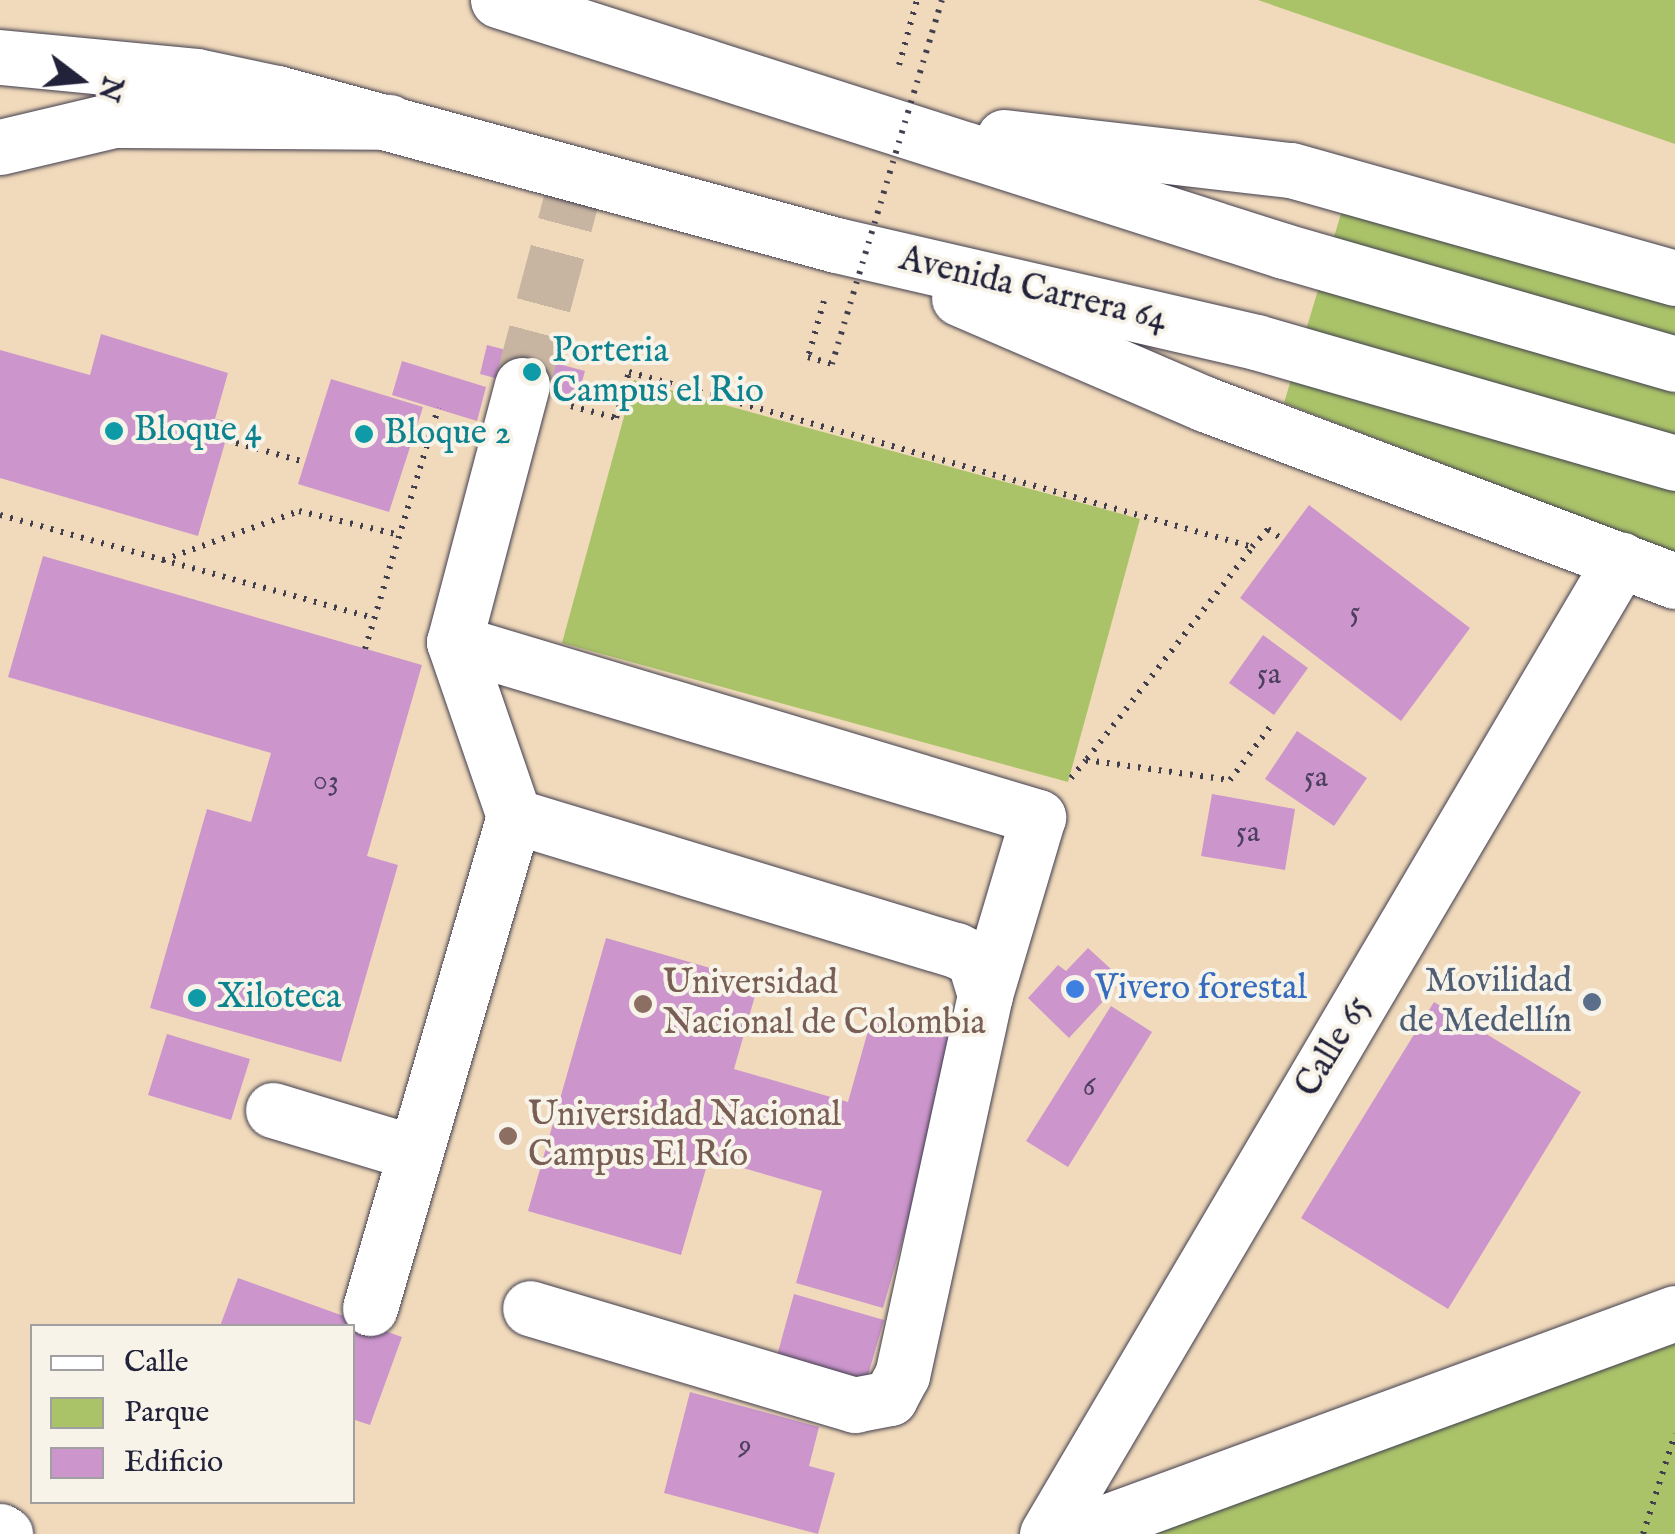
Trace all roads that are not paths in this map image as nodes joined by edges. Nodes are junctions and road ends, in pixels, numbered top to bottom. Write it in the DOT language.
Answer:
graph roads {
  1 [pos="473,0"];
  2 [pos="498,0"];
  3 [pos="550,19"];
  4 [pos="0,56"];
  5 [pos="389,122"];
  6 [pos="882,124"];
  7 [pos="0,147"];
  8 [pos="836,245"];
  9 [pos="1675,278"];
  10 [pos="1675,364"];
  11 [pos="540,394"];
  12 [pos="1675,463"];
  13 [pos="1622,560"];
  14 [pos="1675,581"];
  15 [pos="454,642"];
  16 [pos="514,816"];
  17 [pos="985,995"];
  18 [pos="273,1110"];
  19 [pos="415,1152"];
  20 [pos="370,1308"];
  21 [pos="530,1308"];
  22 [pos="1675,1313"];
  23 [pos="1046,1534"];
  24 [pos="1072,1534"];
  1 -- 3 [label="main road"];
  2 -- 3 [label="main road"];
  3 -- 6 [label="main road"];
  4 -- 5 [label="main road"];
  5 -- 7 [label="main road"];
  5 -- 8 [label="main road, Avenida Carrera 64"];
  6 -- 9 [label="main road"];
  6 -- 10 [label="main road"];
  8 -- 12 [label="main road, Avenida Carrera 64"];
  8 -- 13 [label="main road"];
  11 -- 15 [label="main road"];
  13 -- 14 [label="main road"];
  13 -- 23 [label="main road, Calle 65"];
  15 -- 16 [label="main road"];
  15 -- 17 [label="main road"];
  16 -- 17 [label="main road"];
  16 -- 19 [label="main road"];
  17 -- 21 [label="main road"];
  18 -- 19 [label="main road"];
  19 -- 20 [label="main road"];
  22 -- 24 [label="main road"];
}
